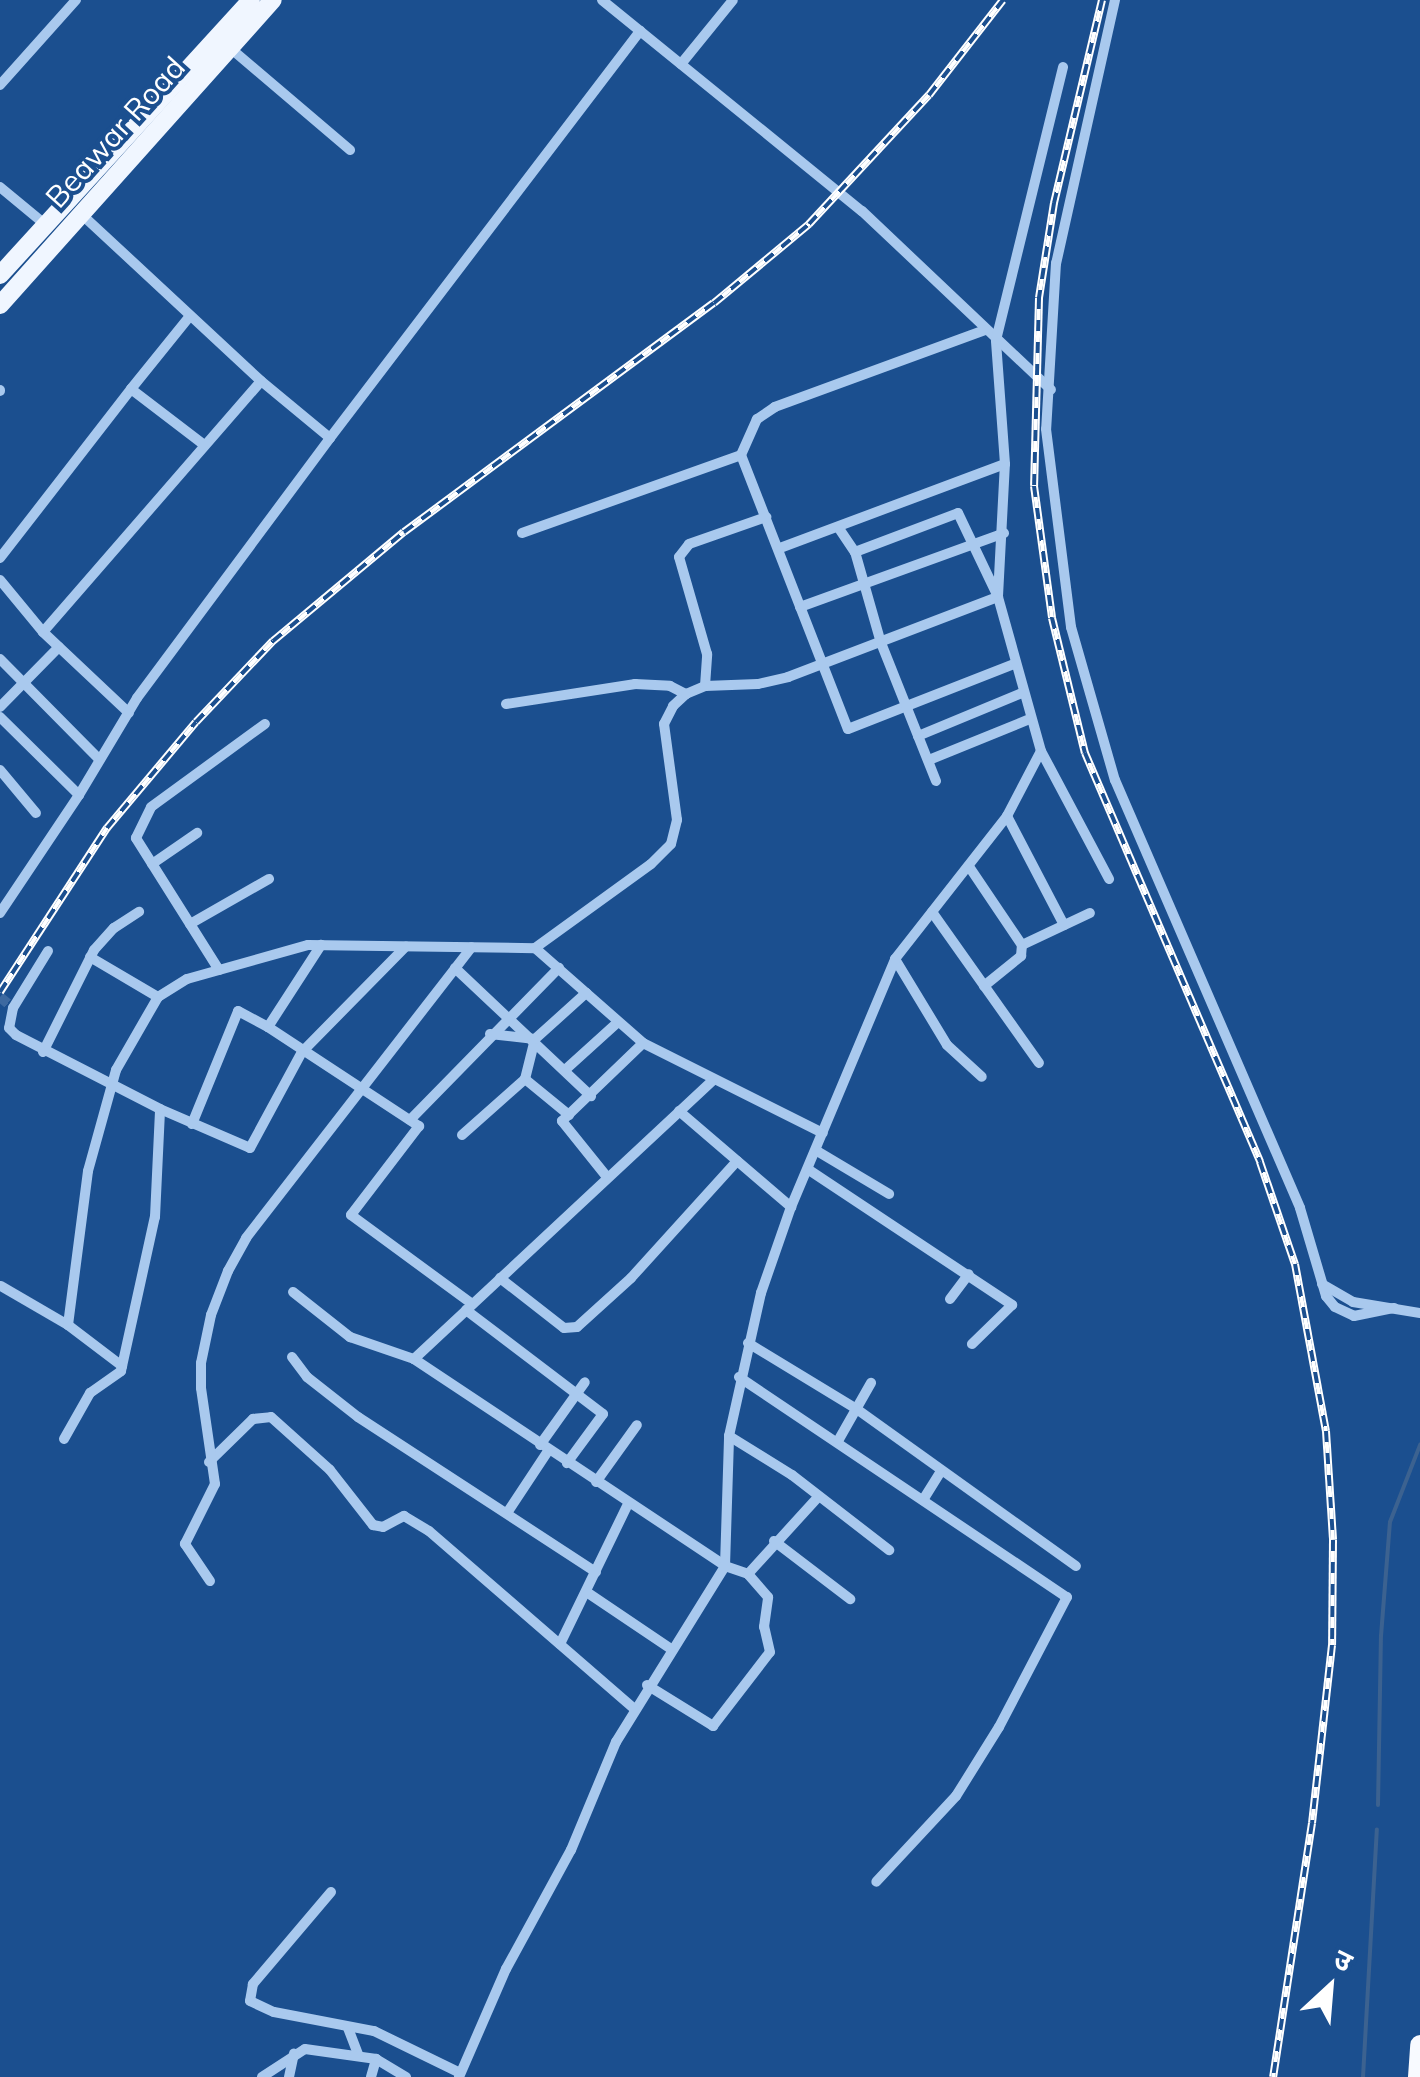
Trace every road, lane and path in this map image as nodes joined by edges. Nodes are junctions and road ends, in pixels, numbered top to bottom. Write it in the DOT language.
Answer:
graph roads {
  1 [pos="76,0"];
  2 [pos="251,0"];
  3 [pos="274,0"];
  4 [pos="602,0"];
  5 [pos="733,0"];
  6 [pos="1115,0"];
  7 [pos="640,31"];
  8 [pos="228,46"];
  9 [pos="681,64"];
  10 [pos="1063,67"];
  11 [pos="0,85"];
  12 [pos="350,150"];
  13 [pos="0,187"];
  14 [pos="79,212"];
  15 [pos="53,231"];
  16 [pos="0,275"];
  17 [pos="0,304"];
  18 [pos="190,316"];
  19 [pos="984,330"];
  20 [pos="996,340"];
  21 [pos="261,381"];
  22 [pos="132,390"];
  23 [pos="1052,390"];
  24 [pos="330,438"];
  25 [pos="202,444"];
  26 [pos="741,455"];
  27 [pos="1005,464"];
  28 [pos="766,517"];
  29 [pos="838,526"];
  30 [pos="522,533"];
  31 [pos="1004,533"];
  32 [pos="972,544"];
  33 [pos="780,548"];
  34 [pos="855,552"];
  35 [pos="0,558"];
  36 [pos="1,584"];
  37 [pos="862,584"];
  38 [pos="998,597"];
  39 [pos="800,607"];
  40 [pos="43,632"];
  41 [pos="881,643"];
  42 [pos="59,648"];
  43 [pos="0,658"];
  44 [pos="1016,664"];
  45 [pos="821,666"];
  46 [pos="25,682"];
  47 [pos="704,686"];
  48 [pos="1022,692"];
  49 [pos="686,694"];
  50 [pos="506,704"];
  51 [pos="906,706"];
  52 [pos="0,708"];
  53 [pos="129,712"];
  54 [pos="0,717"];
  55 [pos="1030,719"];
  56 [pos="265,724"];
  57 [pos="918,736"];
  58 [pos="1041,750"];
  59 [pos="99,759"];
  60 [pos="929,760"];
  61 [pos="0,770"];
  62 [pos="936,781"];
  63 [pos="79,795"];
  64 [pos="36,813"];
  65 [pos="1007,816"];
  66 [pos="198,833"];
  67 [pos="152,864"];
  68 [pos="970,868"];
  69 [pos="269,879"];
  70 [pos="1109,879"];
  71 [pos="2,905"];
  72 [pos="139,912"];
  73 [pos="932,912"];
  74 [pos="1090,913"];
  75 [pos="190,924"];
  76 [pos="1064,924"];
  77 [pos="1022,944"];
  78 [pos="321,945"];
  79 [pos="406,946"];
  80 [pos="472,947"];
  81 [pos="535,948"];
  82 [pos="48,951"];
  83 [pos="90,957"];
  84 [pos="894,959"];
  85 [pos="456,968"];
  86 [pos="559,968"];
  87 [pos="219,970"];
  88 [pos="984,986"];
  89 [pos="586,993"];
  90 [pos="158,998"];
  91 [pos="508,1016"];
  92 [pos="617,1023"];
  93 [pos="268,1027"];
  94 [pos="490,1034"];
  95 [pos="534,1039"];
  96 [pos="643,1042"];
  97 [pos="44,1052"];
  98 [pos="302,1052"];
  99 [pos="1039,1063"];
  100 [pos="565,1070"];
  101 [pos="982,1078"];
  102 [pos="525,1079"];
  103 [pos="712,1081"];
  104 [pos="112,1082"];
  105 [pos="361,1090"];
  106 [pos="590,1096"];
  107 [pos="160,1108"];
  108 [pos="679,1111"];
  109 [pos="569,1115"];
  110 [pos="410,1120"];
  111 [pos="192,1124"];
  112 [pos="823,1134"];
  113 [pos="462,1135"];
  114 [pos="817,1150"];
  115 [pos="737,1161"];
  116 [pos="809,1170"];
  117 [pos="607,1177"];
  118 [pos="889,1194"];
  119 [pos="792,1207"];
  120 [pos="969,1274"];
  121 [pos="500,1278"];
  122 [pos="1,1286"];
  123 [pos="294,1292"];
  124 [pos="950,1299"];
  125 [pos="468,1307"];
  126 [pos="1420,1312"];
  127 [pos="68,1325"];
  128 [pos="748,1343"];
  129 [pos="972,1344"];
  130 [pos="292,1357"];
  131 [pos="414,1359"];
  132 [pos="122,1366"];
  133 [pos="739,1377"];
  134 [pos="585,1382"];
  135 [pos="871,1384"];
  136 [pos="577,1394"];
  137 [pos="858,1410"];
  138 [pos="637,1424"];
  139 [pos="729,1436"];
  140 [pos="64,1438"];
  141 [pos="838,1441"];
  142 [pos="544,1448"];
  143 [pos="209,1462"];
  144 [pos="568,1464"];
  145 [pos="941,1471"];
  146 [pos="596,1482"];
  147 [pos="818,1496"];
  148 [pos="923,1500"];
  149 [pos="628,1504"];
  150 [pos="507,1513"];
  151 [pos="774,1541"];
  152 [pos="888,1550"];
  153 [pos="725,1566"];
  154 [pos="1076,1566"];
  155 [pos="596,1572"];
  156 [pos="748,1574"];
  157 [pos="210,1581"];
  158 [pos="588,1593"];
  159 [pos="850,1599"];
  160 [pos="560,1644"];
  161 [pos="671,1649"];
  162 [pos="648,1685"];
  163 [pos="634,1708"];
  164 [pos="876,1882"];
  165 [pos="331,1892"];
  166 [pos="348,2028"];
  167 [pos="1420,2045"];
  168 [pos="294,2053"];
  169 [pos="359,2056"];
  170 [pos="376,2059"];
  171 [pos="460,2075"];
  172 [pos="262,2077"];
  173 [pos="289,2077"];
  174 [pos="371,2077"];
  175 [pos="406,2077"];
  176 [pos="1418,2077"];
  1 -- 11 [label="street"];
  2 -- 15 [label="main road, Beawar Road"];
  3 -- 8 [label="main road, Beawar Road"];
  4 -- 7 [label="street"];
  5 -- 9 [label="street"];
  6 -- 23 [label="street"];
  7 -- 9 [label="street"];
  7 -- 24 [label="street"];
  8 -- 12 [label="street"];
  8 -- 14 [label="main road, Beawar Road"];
  9 -- 19 [label="street"];
  10 -- 20 [label="street"];
  13 -- 15 [label="street"];
  14 -- 15 [label="main road, Beawar Road"];
  14 -- 18 [label="street"];
  15 -- 16 [label="main road, Beawar Road"];
  15 -- 17 [label="main road, Beawar Road"];
  18 -- 21 [label="street"];
  18 -- 22 [label="street"];
  19 -- 20 [label="street"];
  19 -- 26 [label="street"];
  20 -- 23 [label="street"];
  20 -- 27 [label="street"];
  21 -- 24 [label="street"];
  21 -- 25 [label="street"];
  22 -- 25 [label="street"];
  22 -- 35 [label="street"];
  23 -- 126 [label="street"];
  24 -- 53 [label="street"];
  25 -- 40 [label="street"];
  26 -- 28 [label="street"];
  26 -- 30 [label="street"];
  27 -- 29 [label="street"];
  27 -- 31 [label="street"];
  28 -- 33 [label="street"];
  28 -- 47 [label="street"];
  29 -- 33 [label="street"];
  29 -- 34 [label="street"];
  31 -- 32 [label="street"];
  31 -- 38 [label="street"];
  32 -- 34 [label="street"];
  32 -- 37 [label="street"];
  32 -- 38 [label="street"];
  33 -- 39 [label="street"];
  34 -- 37 [label="street"];
  36 -- 40 [label="street"];
  37 -- 39 [label="street"];
  37 -- 41 [label="street"];
  38 -- 41 [label="street"];
  38 -- 44 [label="street"];
  39 -- 45 [label="street"];
  40 -- 42 [label="street"];
  41 -- 45 [label="street"];
  41 -- 51 [label="street"];
  42 -- 46 [label="street"];
  42 -- 53 [label="street"];
  43 -- 46 [label="street"];
  44 -- 48 [label="street"];
  44 -- 51 [label="street"];
  45 -- 47 [label="street"];
  45 -- 51 [label="street"];
  46 -- 52 [label="street"];
  46 -- 59 [label="street"];
  47 -- 49 [label="street"];
  48 -- 55 [label="street"];
  48 -- 57 [label="street"];
  49 -- 50 [label="street"];
  49 -- 81 [label="street"];
  51 -- 57 [label="street"];
  53 -- 59 [label="street"];
  54 -- 63 [label="street"];
  55 -- 58 [label="street"];
  55 -- 60 [label="street"];
  56 -- 67 [label="street"];
  57 -- 60 [label="street"];
  58 -- 65 [label="street"];
  58 -- 70 [label="street"];
  59 -- 63 [label="street"];
  60 -- 62 [label="street"];
  61 -- 64 [label="street"];
  63 -- 71 [label="street"];
  65 -- 68 [label="street"];
  65 -- 76 [label="street"];
  66 -- 67 [label="street"];
  67 -- 75 [label="street"];
  68 -- 73 [label="street"];
  68 -- 77 [label="street"];
  69 -- 75 [label="street"];
  72 -- 83 [label="street"];
  73 -- 84 [label="street"];
  73 -- 88 [label="street"];
  74 -- 76 [label="street"];
  75 -- 87 [label="street"];
  76 -- 77 [label="street"];
  77 -- 88 [label="street"];
  78 -- 79 [label="street"];
  78 -- 87 [label="street"];
  78 -- 93 [label="street"];
  79 -- 80 [label="street"];
  79 -- 98 [label="street"];
  80 -- 81 [label="street"];
  80 -- 85 [label="street"];
  81 -- 86 [label="street"];
  82 -- 97 [label="street"];
  83 -- 90 [label="street"];
  83 -- 97 [label="street"];
  84 -- 101 [label="street"];
  84 -- 112 [label="street"];
  85 -- 91 [label="street"];
  85 -- 105 [label="street"];
  86 -- 89 [label="street"];
  86 -- 91 [label="street"];
  87 -- 90 [label="street"];
  88 -- 99 [label="street"];
  89 -- 92 [label="street"];
  89 -- 95 [label="street"];
  90 -- 104 [label="street"];
  91 -- 94 [label="street"];
  91 -- 95 [label="street"];
  92 -- 96 [label="street"];
  92 -- 100 [label="street"];
  93 -- 98 [label="street"];
  93 -- 111 [label="street"];
  94 -- 95 [label="street"];
  94 -- 110 [label="street"];
  95 -- 100 [label="street"];
  95 -- 102 [label="street"];
  96 -- 103 [label="street"];
  96 -- 106 [label="street"];
  97 -- 104 [label="street"];
  98 -- 105 [label="street"];
  98 -- 111 [label="street"];
  100 -- 106 [label="street"];
  102 -- 109 [label="street"];
  102 -- 113 [label="street"];
  103 -- 108 [label="street"];
  103 -- 112 [label="street"];
  104 -- 107 [label="street"];
  104 -- 127 [label="street"];
  105 -- 110 [label="street"];
  105 -- 143 [label="street"];
  106 -- 109 [label="street"];
  107 -- 111 [label="street"];
  107 -- 132 [label="street"];
  108 -- 115 [label="street"];
  108 -- 117 [label="street"];
  109 -- 117 [label="street"];
  110 -- 125 [label="street"];
  112 -- 114 [label="street"];
  114 -- 116 [label="street"];
  114 -- 118 [label="street"];
  115 -- 119 [label="street"];
  115 -- 121 [label="street"];
  116 -- 119 [label="street"];
  116 -- 120 [label="street"];
  117 -- 121 [label="street"];
  119 -- 128 [label="street"];
  120 -- 124 [label="street"];
  120 -- 129 [label="street"];
  121 -- 125 [label="street"];
  122 -- 127 [label="street"];
  123 -- 131 [label="street"];
  125 -- 131 [label="street"];
  125 -- 136 [label="street"];
  127 -- 132 [label="street"];
  128 -- 133 [label="street"];
  128 -- 137 [label="street"];
  130 -- 150 [label="street"];
  131 -- 142 [label="street"];
  132 -- 140 [label="street"];
  133 -- 139 [label="street"];
  133 -- 141 [label="street"];
  134 -- 136 [label="street"];
  135 -- 137 [label="street"];
  136 -- 142 [label="street"];
  136 -- 144 [label="street"];
  137 -- 141 [label="street"];
  137 -- 145 [label="street"];
  138 -- 146 [label="street"];
  139 -- 147 [label="street"];
  139 -- 153 [label="street"];
  141 -- 148 [label="street"];
  142 -- 144 [label="street"];
  142 -- 150 [label="street"];
  143 -- 157 [label="street"];
  143 -- 160 [label="street"];
  144 -- 146 [label="street"];
  145 -- 148 [label="street"];
  145 -- 154 [label="street"];
  146 -- 149 [label="street"];
  147 -- 151 [label="street"];
  147 -- 152 [label="street"];
  148 -- 164 [label="street"];
  149 -- 153 [label="street"];
  149 -- 155 [label="street"];
  150 -- 155 [label="street"];
  151 -- 156 [label="street"];
  151 -- 159 [label="street"];
  153 -- 156 [label="street"];
  153 -- 161 [label="street"];
  155 -- 158 [label="street"];
  156 -- 162 [label="street"];
  158 -- 160 [label="street"];
  158 -- 161 [label="street"];
  160 -- 163 [label="street"];
  161 -- 162 [label="street"];
  162 -- 163 [label="street"];
  163 -- 171 [label="street"];
  165 -- 166 [label="street"];
  166 -- 169 [label="street"];
  166 -- 171 [label="street"];
  167 -- 176 [label="highway"];
  168 -- 169 [label="street"];
  168 -- 172 [label="street"];
  168 -- 173 [label="street"];
  169 -- 170 [label="street"];
  170 -- 174 [label="street"];
  170 -- 175 [label="street"];
}
